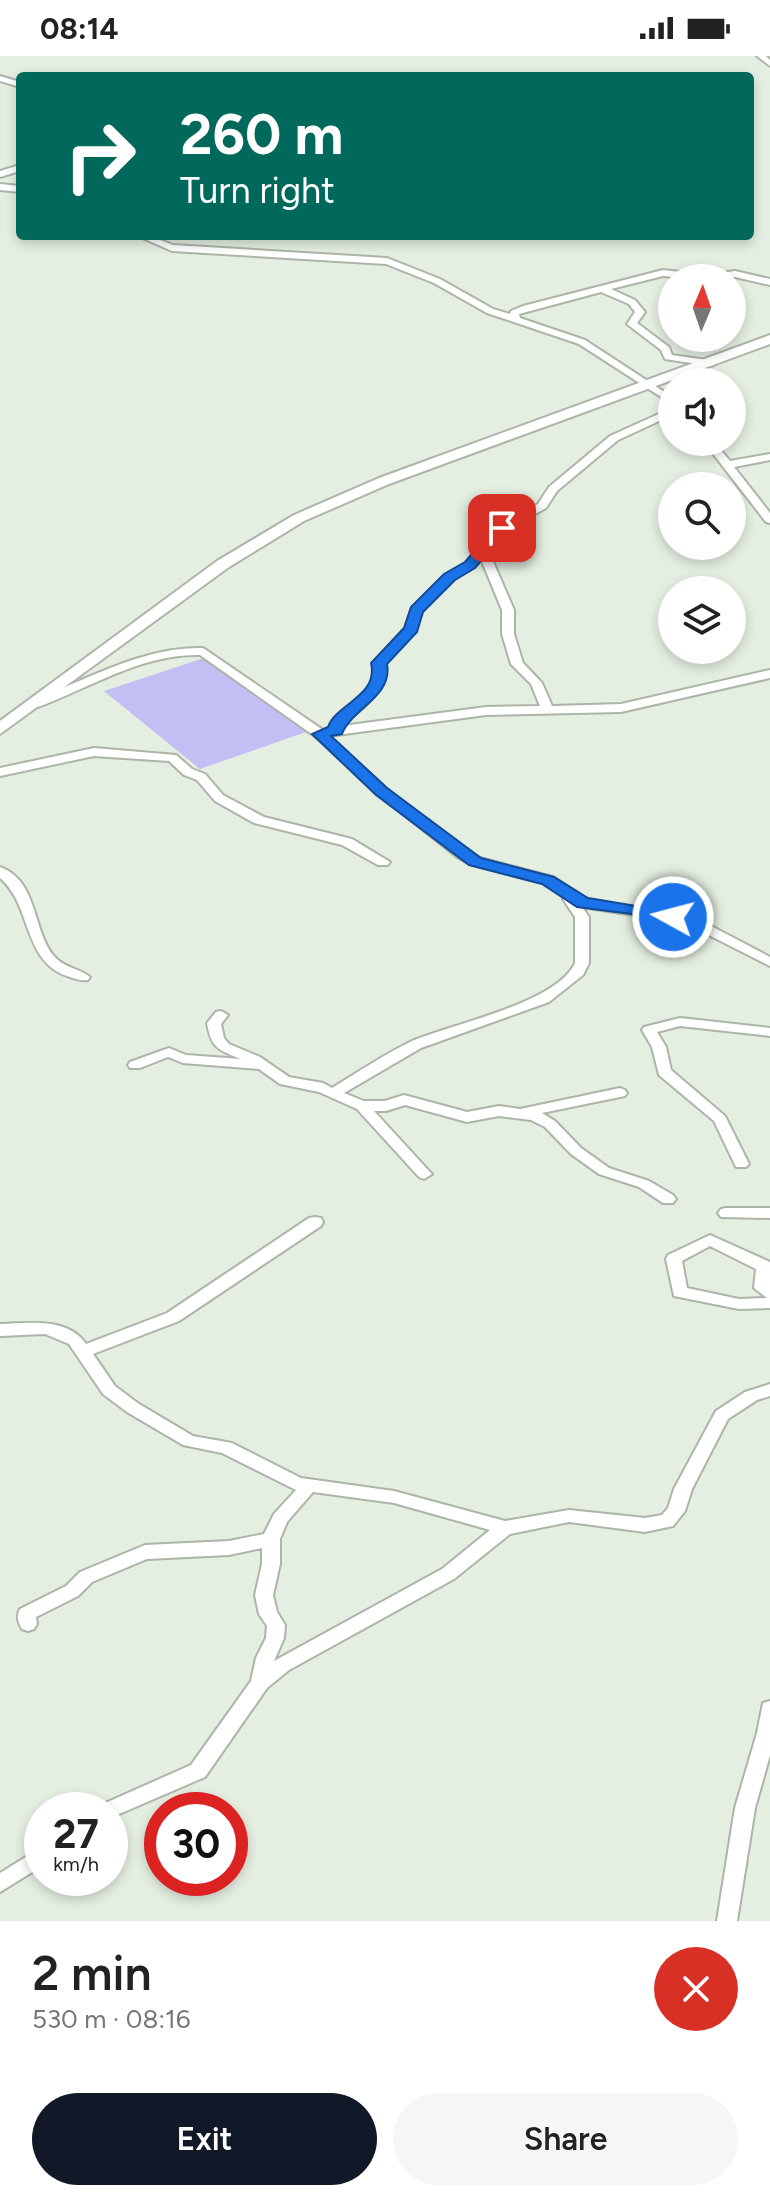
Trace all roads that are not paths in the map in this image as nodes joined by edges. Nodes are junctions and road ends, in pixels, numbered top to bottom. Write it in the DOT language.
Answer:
graph roads {
  1 [pos="761,56"];
  2 [pos="770,64"];
  3 [pos="152,240"];
  4 [pos="770,282"];
  5 [pos="600,287"];
  6 [pos="515,318"];
  7 [pos="770,339"];
  8 [pos="711,363"];
  9 [pos="651,385"];
  10 [pos="658,390"];
  11 [pos="658,418"];
  12 [pos="720,456"];
  13 [pos="770,457"];
  14 [pos="727,465"];
  15 [pos="770,497"];
  16 [pos="754,500"];
  17 [pos="770,520"];
  18 [pos="484,552"];
  19 [pos="770,674"];
  20 [pos="34,704"];
  21 [pos="548,711"];
  22 [pos="0,729"];
  23 [pos="336,730"];
  24 [pos="320,734"];
  25 [pos="0,772"];
  26 [pos="383,862"];
  27 [pos="0,871"];
  28 [pos="567,894"];
  29 [pos="770,962"];
  30 [pos="83,977"];
  31 [pos="221,1015"];
  32 [pos="770,1032"];
  33 [pos="135,1065"];
  34 [pos="263,1065"];
  35 [pos="620,1093"];
  36 [pos="332,1094"];
  37 [pos="362,1106"];
  38 [pos="521,1114"];
  39 [pos="741,1164"];
  40 [pos="424,1174"];
  41 [pos="668,1199"];
  42 [pos="726,1213"];
  43 [pos="770,1213"];
  44 [pos="315,1222"];
  45 [pos="770,1293"];
  46 [pos="770,1303"];
  47 [pos="0,1330"];
  48 [pos="82,1352"];
  49 [pos="770,1390"];
  50 [pos="308,1487"];
  51 [pos="505,1528"];
  52 [pos="271,1539"];
  53 [pos="28,1624"];
  54 [pos="260,1683"];
  55 [pos="770,1708"];
  56 [pos="128,1802"];
  57 [pos="24,1867"];
  58 [pos="0,1884"];
  59 [pos="727,1921"];
  1 -- 2 [label="street"];
  3 -- 6 [label="street"];
  4 -- 5 [label="street"];
  5 -- 6 [label="street"];
  5 -- 8 [label="street"];
  6 -- 9 [label="street"];
  7 -- 8 [label="main road"];
  8 -- 9 [label="main road"];
  9 -- 10 [label="street"];
  9 -- 20 [label="main road"];
  11 -- 18 [label="street"];
  12 -- 14 [label="street"];
  13 -- 14 [label="street"];
  14 -- 16 [label="street"];
  15 -- 16 [label="street"];
  16 -- 17 [label="street"];
  18 -- 21 [label="street"];
  18 -- 23 [label="street"];
  19 -- 21 [label="street"];
  20 -- 22 [label="main road"];
  20 -- 24 [label="street"];
  21 -- 23 [label="street"];
  23 -- 24 [label="street"];
  24 -- 28 [label="street"];
  25 -- 26 [label="street"];
  27 -- 30 [label="street"];
  28 -- 29 [label="street"];
  28 -- 36 [label="street"];
  31 -- 34 [label="street"];
  32 -- 39 [label="street"];
  33 -- 34 [label="street"];
  34 -- 36 [label="street"];
  35 -- 38 [label="street"];
  36 -- 37 [label="street"];
  37 -- 38 [label="street"];
  37 -- 40 [label="street"];
  38 -- 41 [label="street"];
  42 -- 43 [label="street"];
  44 -- 48 [label="street"];
  45 -- 46 [label="street"];
  47 -- 48 [label="street"];
  48 -- 50 [label="street"];
  49 -- 51 [label="street"];
  50 -- 51 [label="street"];
  50 -- 52 [label="street"];
  51 -- 54 [label="street"];
  52 -- 53 [label="street"];
  52 -- 54 [label="street"];
  54 -- 56 [label="street"];
  55 -- 59 [label="street"];
  57 -- 58 [label="street"];
}
